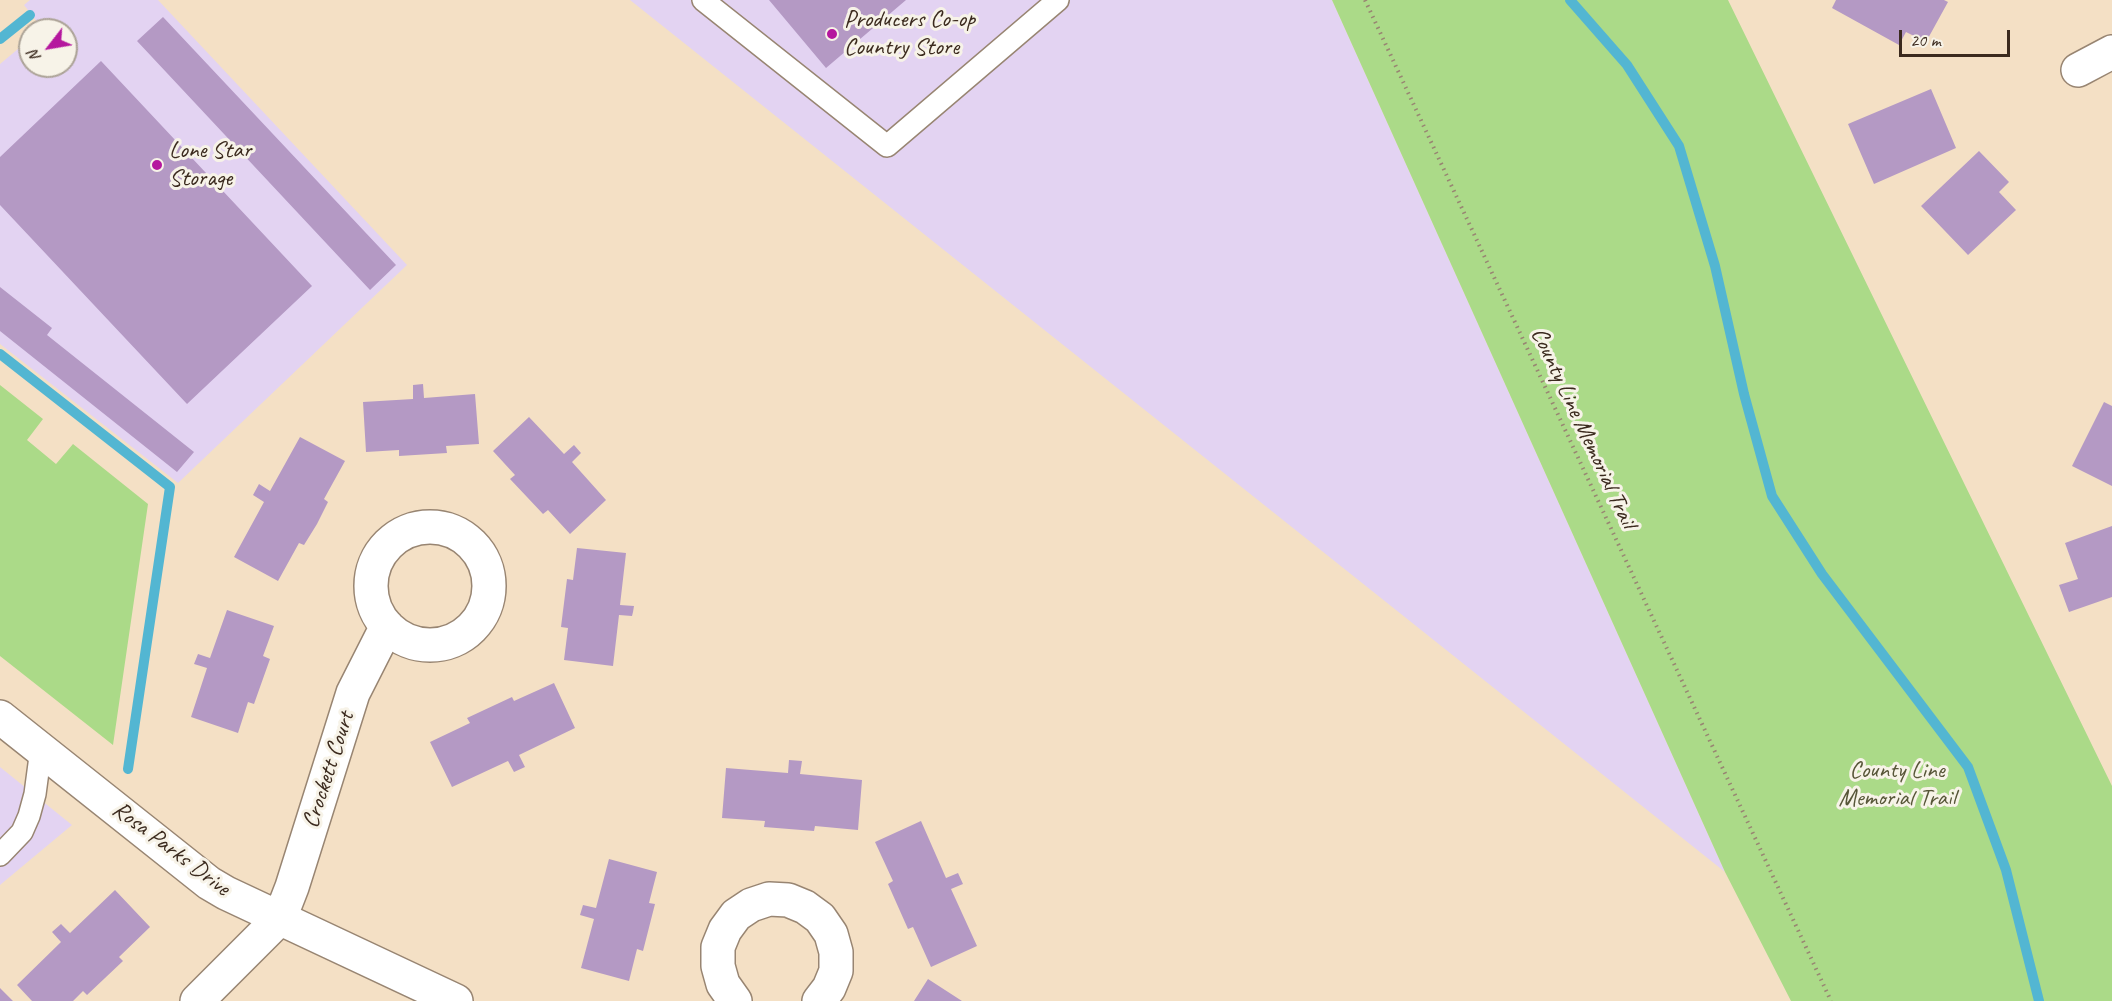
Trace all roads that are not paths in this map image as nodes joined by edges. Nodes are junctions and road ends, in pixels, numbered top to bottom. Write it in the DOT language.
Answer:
graph roads {
  1 [pos="703,0"];
  2 [pos="1058,0"];
  3 [pos="2112,52"];
  4 [pos="2078,70"];
  5 [pos="387,626"];
  6 [pos="0,717"];
  7 [pos="41,749"];
  8 [pos="0,855"];
  9 [pos="280,918"];
  10 [pos="197,1001"];
  11 [pos="456,1001"];
  12 [pos="735,1001"];
  13 [pos="819,1001"];
  1 -- 2 [label="lane"];
  3 -- 4 [label="street"];
  5 -- 9 [label="street, Crockett Court"];
  6 -- 7 [label="street, Rosa Parks Drive"];
  7 -- 8 [label="lane"];
  7 -- 9 [label="street, Rosa Parks Drive"];
  9 -- 10 [label="street"];
  9 -- 11 [label="street, Rosa Parks Drive"];
  12 -- 13 [label="street"];
}
